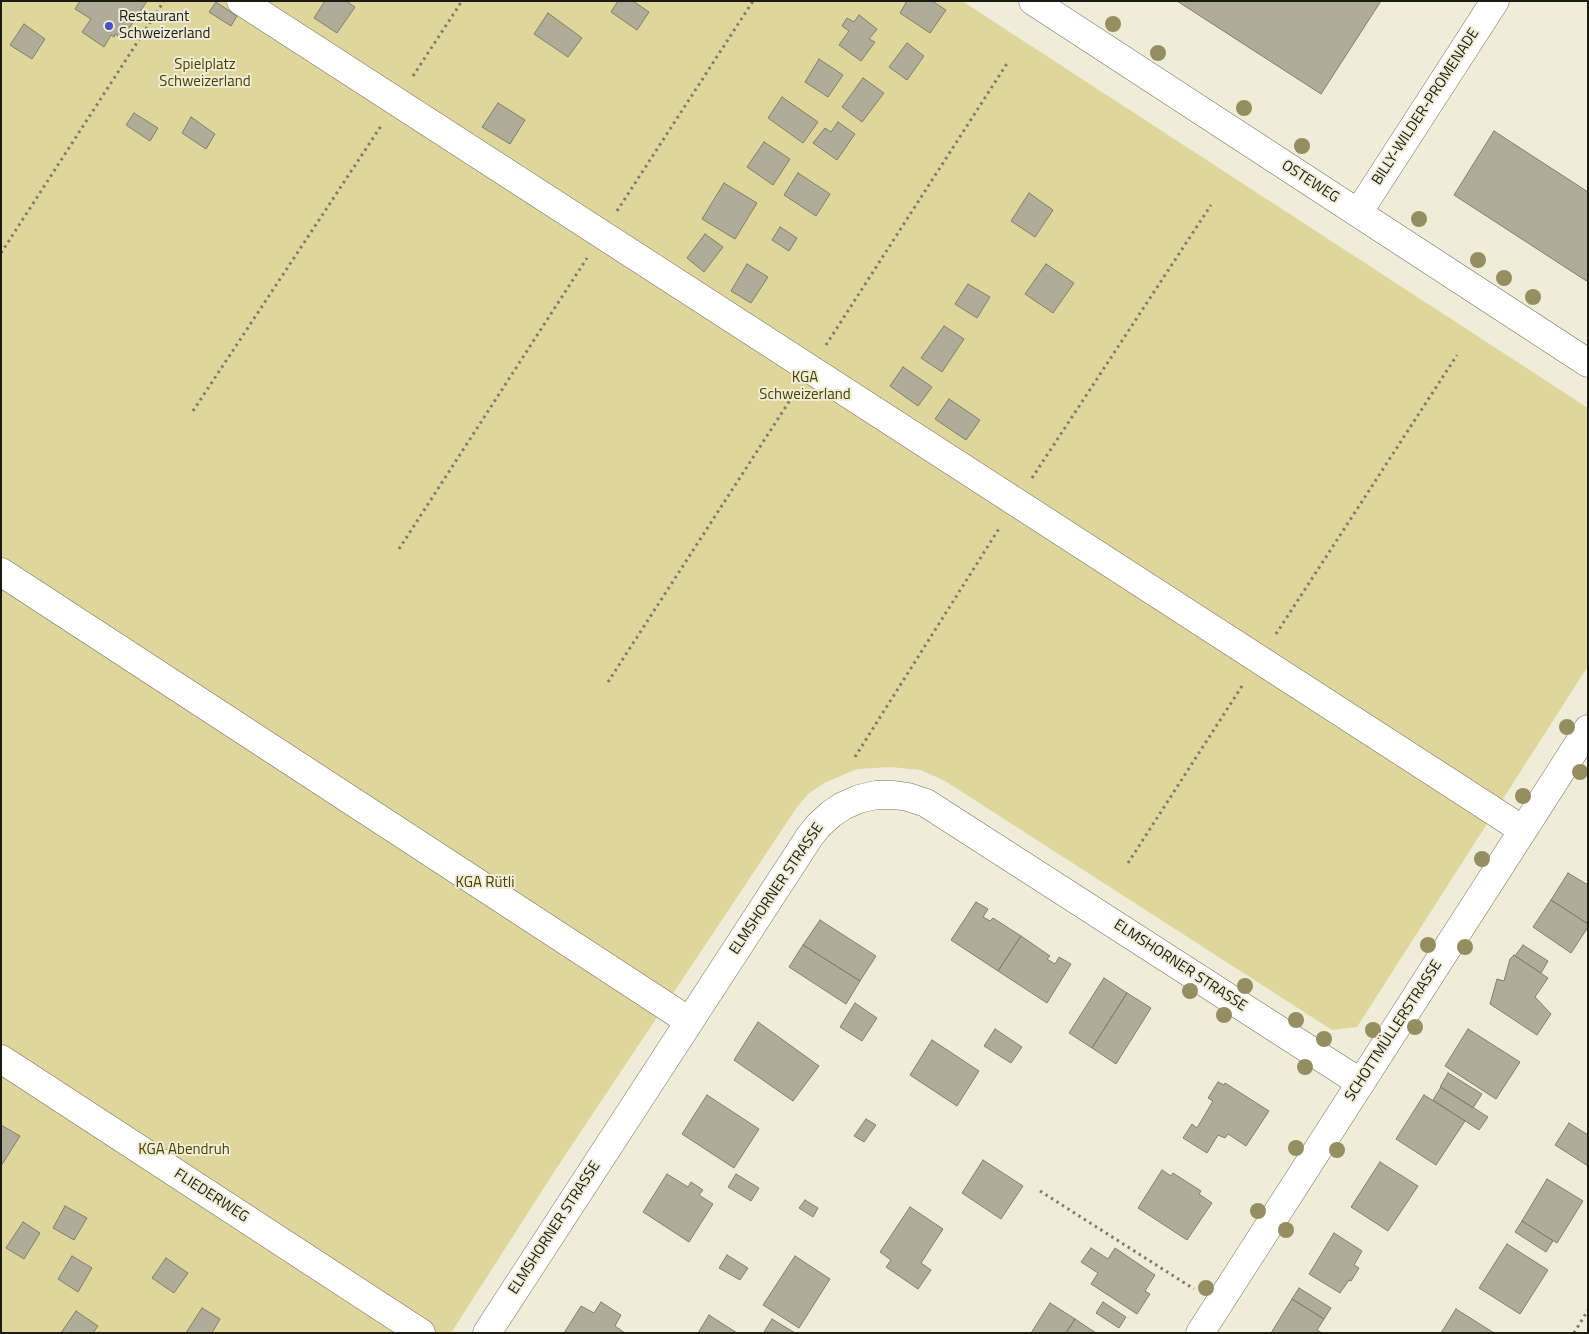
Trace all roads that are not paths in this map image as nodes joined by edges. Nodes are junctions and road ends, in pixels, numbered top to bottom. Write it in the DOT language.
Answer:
graph roads {
  1 [pos="241,1"];
  2 [pos="1033,1"];
  3 [pos="1495,1"];
  4 [pos="1358,213"];
  5 [pos="1588,363"];
  6 [pos="1,572"];
  7 [pos="1588,729"];
  8 [pos="1523,830"];
  9 [pos="690,1022"];
  10 [pos="1,1059"];
  11 [pos="1361,1083"];
  12 [pos="421,1333"];
  13 [pos="487,1333"];
  14 [pos="1200,1333"];
  1 -- 8 [label="street"];
  2 -- 4 [label="street, OSTEWEG"];
  3 -- 4 [label="street, BILLY-WILDER-PROMENADE"];
  4 -- 5 [label="street, OSTEWEG"];
  6 -- 9 [label="street"];
  7 -- 8 [label="street, SCHOTTMÜLLERSTRASSE"];
  8 -- 11 [label="street, SCHOTTMÜLLERSTRASSE"];
  9 -- 11 [label="street, ELMSHORNER STRASSE"];
  9 -- 13 [label="street, ELMSHORNER STRASSE"];
  10 -- 12 [label="street, FLIEDERWEG"];
  11 -- 14 [label="street, SCHOTTMÜLLERSTRASSE"];
}
